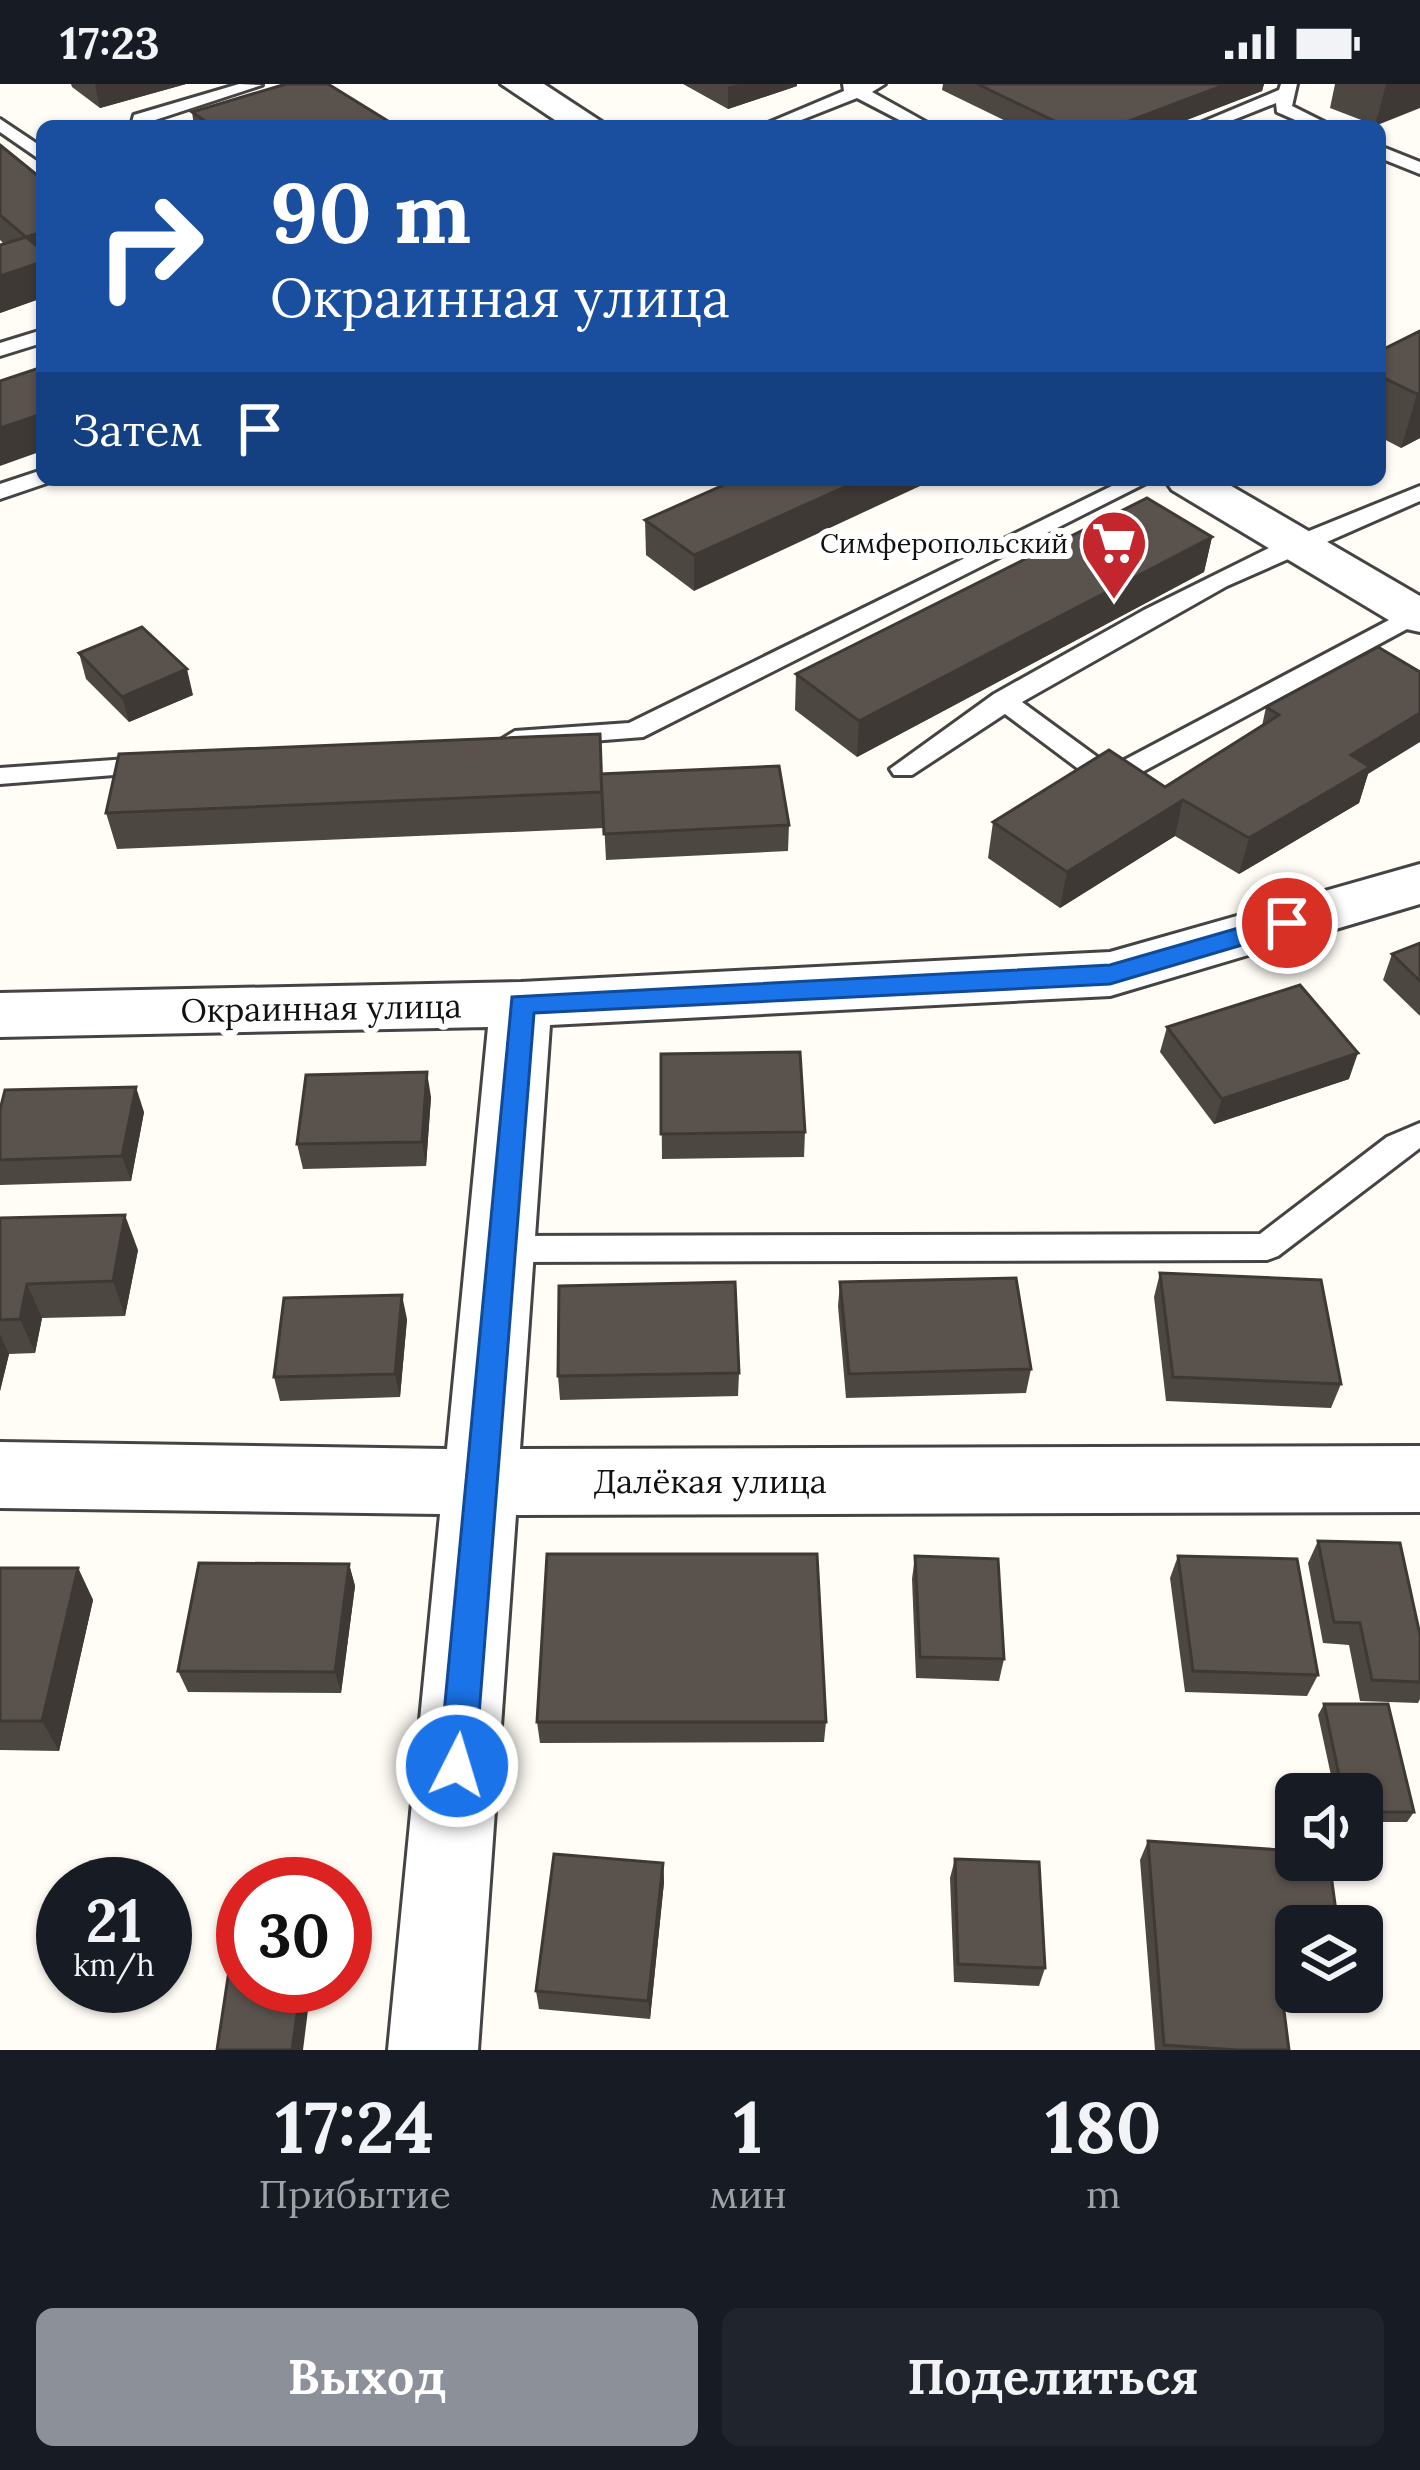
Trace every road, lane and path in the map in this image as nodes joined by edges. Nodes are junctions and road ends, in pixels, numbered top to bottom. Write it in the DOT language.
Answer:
graph roads {
  1 [pos="519,84"];
  2 [pos="877,84"];
  3 [pos="254,85"];
  4 [pos="850,87"];
  5 [pos="1288,89"];
  6 [pos="140,120"];
  7 [pos="580,120"];
  8 [pos="782,120"];
  9 [pos="913,120"];
  10 [pos="1216,120"];
  11 [pos="1310,120"];
  12 [pos="0,124"];
  13 [pos="1400,145"];
  14 [pos="1386,149"];
  15 [pos="36,151"];
  16 [pos="1386,154"];
  17 [pos="1420,169"];
  18 [pos="36,338"];
  19 [pos="0,350"];
  20 [pos="36,479"];
  21 [pos="1129,486"];
  22 [pos="1198,486"];
  23 [pos="0,492"];
  24 [pos="1420,493"];
  25 [pos="1299,545"];
  26 [pos="1418,616"];
  27 [pos="1003,700"];
  28 [pos="494,741"];
  29 [pos="188,763"];
  30 [pos="903,769"];
  31 [pos="0,776"];
  32 [pos="1420,884"];
  33 [pos="521,1004"];
  34 [pos="0,1016"];
  35 [pos="1420,1135"];
  36 [pos="501,1249"];
  37 [pos="0,1475"];
  38 [pos="1420,1479"];
  39 [pos="481,1482"];
  40 [pos="433,2050"];
  1 -- 7 [label="street"];
  2 -- 4 [label="lane"];
  3 -- 6 [label="lane"];
  4 -- 8 [label="lane"];
  4 -- 9 [label="lane"];
  5 -- 10 [label="lane"];
  5 -- 11 [label="lane"];
  12 -- 15 [label="lane"];
  13 -- 14 [label="lane"];
  16 -- 17 [label="lane"];
  18 -- 19 [label="lane"];
  20 -- 23 [label="lane"];
  21 -- 28 [label="lane"];
  22 -- 25 [label="street"];
  24 -- 25 [label="lane"];
  25 -- 26 [label="street"];
  25 -- 27 [label="lane"];
  26 -- 27 [label="lane"];
  27 -- 30 [label="lane"];
  29 -- 31 [label="lane"];
  32 -- 33 [label="street, Окраинная улица"];
  33 -- 34 [label="street, Окраинная улица"];
  33 -- 36 [label="street"];
  35 -- 36 [label="lane"];
  36 -- 39 [label="street"];
  37 -- 39 [label="street, Далёкая улица"];
  38 -- 39 [label="street, Далёкая улица"];
  39 -- 40 [label="street"];
}
